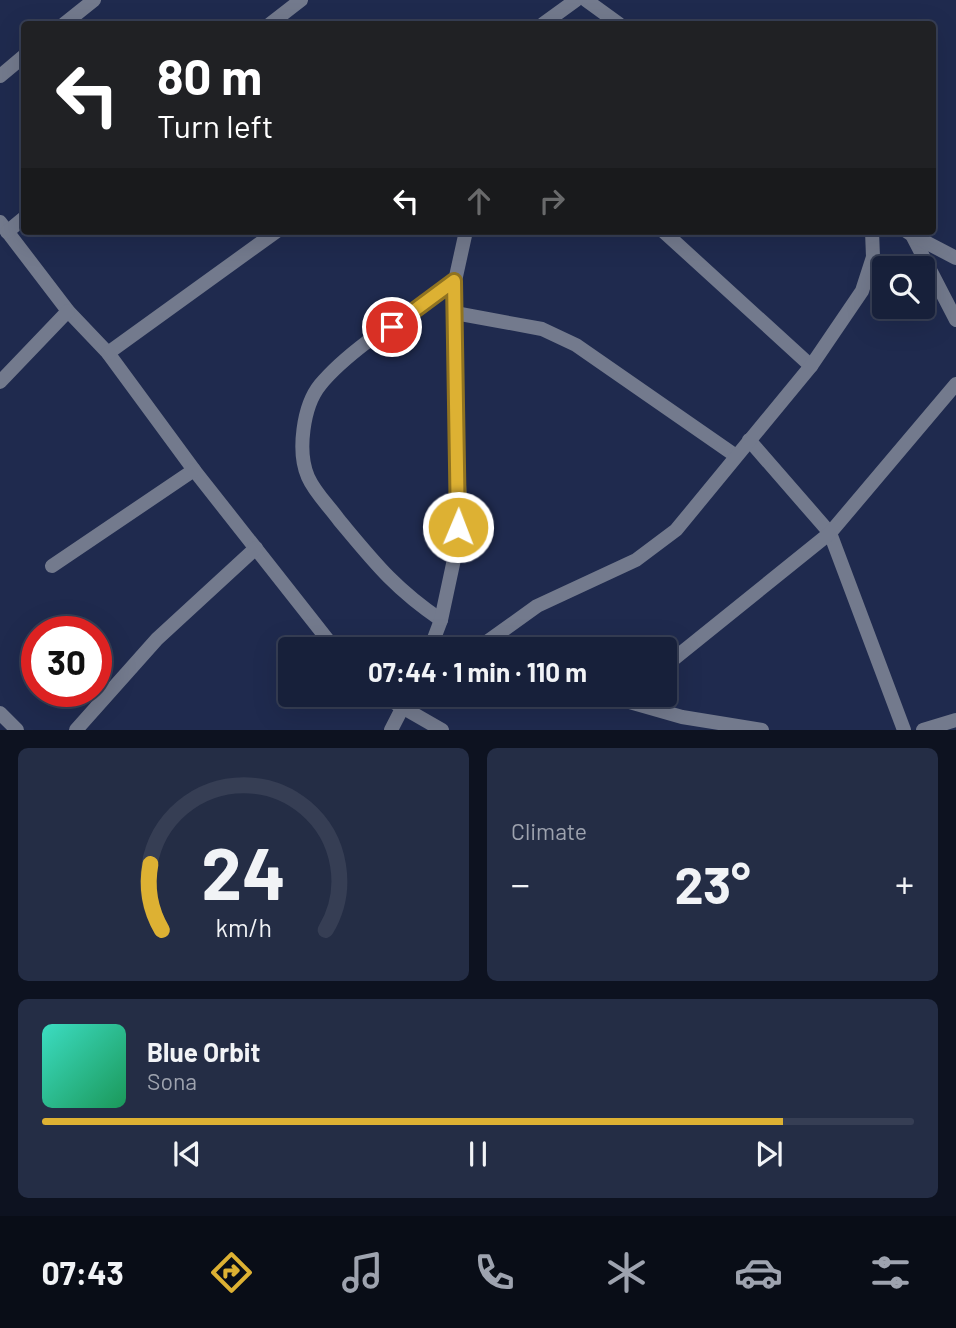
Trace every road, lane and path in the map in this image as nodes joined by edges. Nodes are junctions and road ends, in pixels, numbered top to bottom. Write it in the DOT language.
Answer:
graph roads {
  1 [pos="94,0"];
  2 [pos="300,0"];
  3 [pos="576,0"];
  4 [pos="586,0"];
  5 [pos="68,21"];
  6 [pos="274,21"];
  7 [pos="547,21"];
  8 [pos="615,21"];
  9 [pos="21,58"];
  10 [pos="0,76"];
  11 [pos="21,219"];
  12 [pos="4,227"];
  13 [pos="271,235"];
  14 [pos="465,235"];
  15 [pos="667,235"];
  16 [pos="872,235"];
  17 [pos="910,235"];
  18 [pos="913,235"];
  19 [pos="956,258"];
  20 [pos="454,281"];
  21 [pos="68,311"];
  22 [pos="456,313"];
  23 [pos="956,320"];
  24 [pos="108,353"];
  25 [pos="811,366"];
  26 [pos="0,382"];
  27 [pos="956,384"];
  28 [pos="749,440"];
  29 [pos="736,456"];
  30 [pos="194,470"];
  31 [pos="830,533"];
  32 [pos="256,548"];
  33 [pos="52,566"];
  34 [pos="441,620"];
  35 [pos="326,637"];
  36 [pos="435,637"];
  37 [pos="494,637"];
  38 [pos="677,656"];
  39 [pos="403,707"];
  40 [pos="413,707"];
  41 [pos="655,707"];
  42 [pos="0,713"];
  43 [pos="956,720"];
  44 [pos="17,730"];
  45 [pos="76,730"];
  46 [pos="391,730"];
  47 [pos="442,730"];
  48 [pos="762,730"];
  49 [pos="904,730"];
  50 [pos="923,730"];
  1 -- 5 [label="street"];
  2 -- 6 [label="street"];
  3 -- 7 [label="street"];
  4 -- 8 [label="street"];
  9 -- 10 [label="street"];
  11 -- 12 [label="street"];
  12 -- 21 [label="street"];
  13 -- 24 [label="street"];
  14 -- 20 [label="street"];
  15 -- 25 [label="street"];
  16 -- 25 [label="street"];
  17 -- 23 [label="street"];
  18 -- 19 [label="street"];
  20 -- 22 [label="street"];
  20 -- 34 [label="street"];
  21 -- 24 [label="street"];
  21 -- 26 [label="street"];
  22 -- 29 [label="street"];
  22 -- 34 [label="street"];
  24 -- 30 [label="street"];
  25 -- 28 [label="street"];
  27 -- 31 [label="street"];
  28 -- 29 [label="street"];
  28 -- 31 [label="street"];
  29 -- 37 [label="street"];
  30 -- 32 [label="street"];
  30 -- 33 [label="street"];
  31 -- 38 [label="street"];
  31 -- 49 [label="street"];
  32 -- 35 [label="street"];
  32 -- 45 [label="street"];
  34 -- 36 [label="street"];
  39 -- 46 [label="street"];
  40 -- 47 [label="street"];
  41 -- 48 [label="street"];
  42 -- 44 [label="street"];
  43 -- 50 [label="street"];
}
